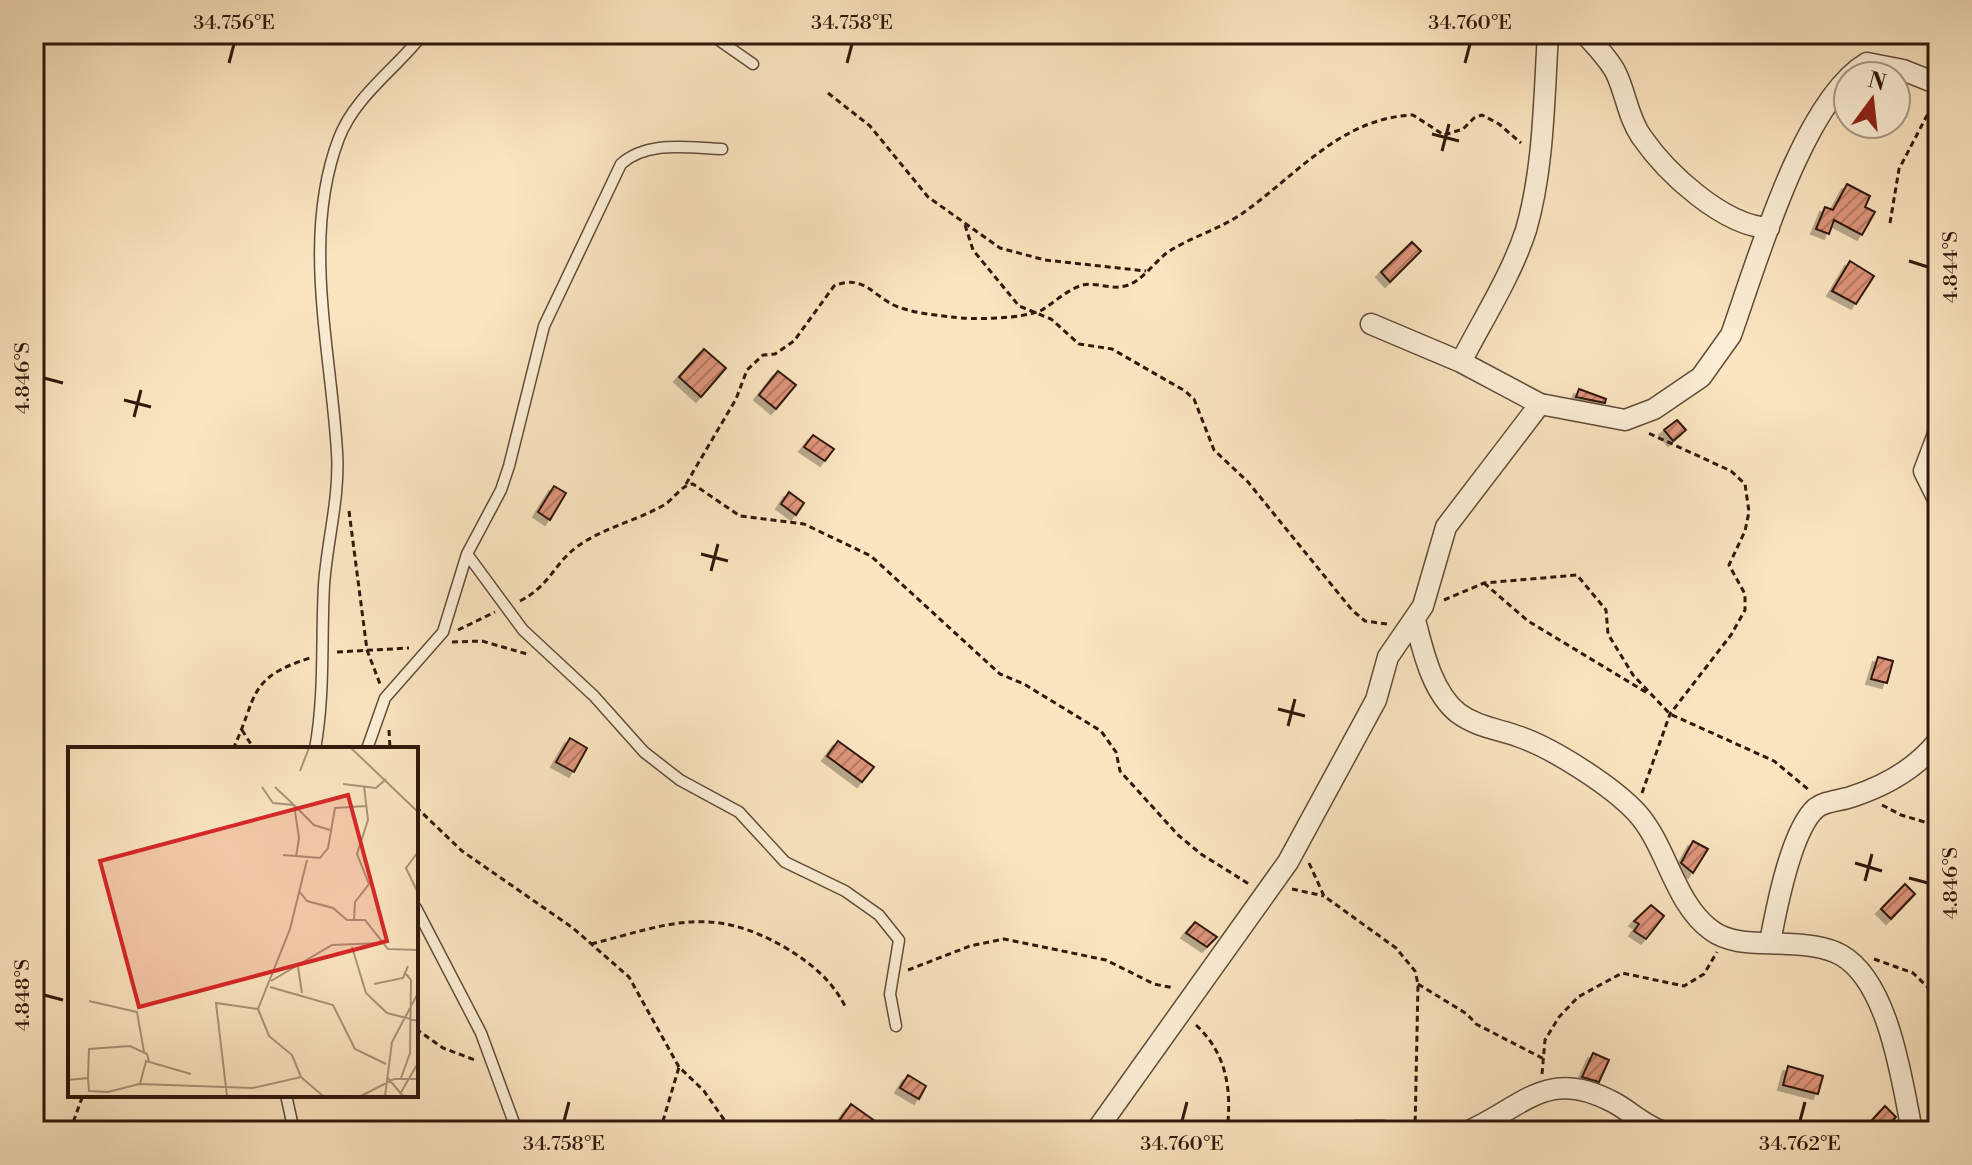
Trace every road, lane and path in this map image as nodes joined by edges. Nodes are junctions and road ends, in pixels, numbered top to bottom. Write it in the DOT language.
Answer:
graph roads {
  1 [pos="423,34"];
  2 [pos="710,34"];
  3 [pos="1548,34"];
  4 [pos="1585,34"];
  5 [pos="753,64"];
  6 [pos="1938,84"];
  7 [pos="828,93"];
  8 [pos="1938,95"];
  9 [pos="722,149"];
  10 [pos="1537,160"];
  11 [pos="1890,223"];
  12 [pos="965,225"];
  13 [pos="1769,228"];
  14 [pos="1146,271"];
  15 [pos="1035,313"];
  16 [pos="1371,324"];
  17 [pos="1461,362"];
  18 [pos="1540,404"];
  19 [pos="1625,420"];
  20 [pos="1938,434"];
  21 [pos="686,484"];
  22 [pos="1938,499"];
  23 [pos="349,511"];
  24 [pos="467,554"];
  25 [pos="1484,583"];
  26 [pos="506,607"];
  27 [pos="1416,623"];
  28 [pos="438,641"];
  29 [pos="367,650"];
  30 [pos="325,654"];
  31 [pos="537,659"];
  32 [pos="1652,696"];
  33 [pos="385,698"];
  34 [pos="1670,714"];
  35 [pos="242,730"];
  36 [pos="1938,741"];
  37 [pos="234,747"];
  38 [pos="253,747"];
  39 [pos="315,747"];
  40 [pos="368,747"];
  41 [pos="390,747"];
  42 [pos="1866,792"];
  43 [pos="1824,803"];
  44 [pos="418,809"];
  45 [pos="1636,812"];
  46 [pos="1938,826"];
  47 [pos="1298,843"];
  48 [pos="1269,890"];
  49 [pos="1324,896"];
  50 [pos="418,912"];
  51 [pos="1722,937"];
  52 [pos="1770,942"];
  53 [pos="591,944"];
  54 [pos="1840,954"];
  55 [pos="894,974"];
  56 [pos="1207,975"];
  57 [pos="1418,984"];
  58 [pos="1938,997"];
  59 [pos="846,1008"];
  60 [pos="1182,1012"];
  61 [pos="896,1026"];
  62 [pos="418,1030"];
  63 [pos="1544,1059"];
  64 [pos="494,1064"];
  65 [pos="679,1067"];
  66 [pos="1541,1089"];
  67 [pos="82,1097"];
  68 [pos="286,1097"];
  69 [pos="70,1131"];
  70 [pos="294,1131"];
  71 [pos="517,1131"];
  72 [pos="660,1131"];
  73 [pos="732,1131"];
  74 [pos="1096,1131"];
  75 [pos="1227,1131"];
  76 [pos="1356,1131"];
  77 [pos="1383,1131"];
  78 [pos="1415,1131"];
  79 [pos="1469,1131"];
  80 [pos="1661,1131"];
  81 [pos="1912,1131"];
  1 -- 30 [label="lane"];
  2 -- 5 [label="lane"];
  3 -- 10 [label="street"];
  4 -- 13 [label="street"];
  6 -- 13 [label="street"];
  7 -- 12 [label="path"];
  8 -- 11 [label="path"];
  9 -- 24 [label="lane"];
  10 -- 14 [label="path"];
  10 -- 17 [label="street"];
  12 -- 14 [label="path"];
  12 -- 15 [label="path"];
  13 -- 19 [label="street"];
  14 -- 15 [label="path"];
  15 -- 21 [label="path"];
  15 -- 27 [label="path"];
  16 -- 17 [label="street"];
  17 -- 18 [label="street"];
  18 -- 19 [label="street"];
  18 -- 27 [label="street"];
  19 -- 34 [label="path"];
  20 -- 22 [label="street"];
  21 -- 26 [label="path"];
  21 -- 48 [label="path"];
  23 -- 29 [label="path"];
  24 -- 26 [label="lane"];
  24 -- 28 [label="lane"];
  25 -- 27 [label="path"];
  25 -- 32 [label="path"];
  25 -- 32 [label="path"];
  26 -- 28 [label="path"];
  26 -- 55 [label="lane"];
  27 -- 45 [label="street"];
  27 -- 47 [label="street"];
  28 -- 29 [label="path"];
  28 -- 31 [label="path"];
  28 -- 33 [label="lane"];
  29 -- 30 [label="path"];
  29 -- 33 [label="path"];
  30 -- 35 [label="path"];
  30 -- 39 [label="lane"];
  32 -- 34 [label="path"];
  33 -- 40 [label="lane"];
  33 -- 41 [label="path"];
  34 -- 43 [label="path"];
  34 -- 45 [label="path"];
  35 -- 37 [label="path"];
  35 -- 38 [label="path"];
  36 -- 42 [label="street"];
  42 -- 43 [label="street"];
  42 -- 46 [label="path"];
  43 -- 52 [label="street"];
  44 -- 53 [label="path"];
  45 -- 51 [label="street"];
  47 -- 48 [label="street"];
  47 -- 49 [label="path"];
  48 -- 49 [label="path"];
  48 -- 56 [label="street"];
  49 -- 57 [label="path"];
  50 -- 64 [label="lane"];
  51 -- 52 [label="street"];
  51 -- 63 [label="path"];
  52 -- 54 [label="street"];
  53 -- 59 [label="path"];
  53 -- 65 [label="path"];
  54 -- 58 [label="path"];
  54 -- 81 [label="street"];
  55 -- 56 [label="path"];
  55 -- 61 [label="lane"];
  56 -- 60 [label="street"];
  57 -- 63 [label="path"];
  57 -- 78 [label="path"];
  60 -- 74 [label="street"];
  60 -- 75 [label="path"];
  62 -- 64 [label="path"];
  63 -- 66 [label="path"];
  64 -- 71 [label="lane"];
  65 -- 72 [label="path"];
  65 -- 73 [label="path"];
  66 -- 79 [label="street"];
  66 -- 80 [label="street"];
  67 -- 69 [label="path"];
  68 -- 70 [label="lane"];
  76 -- 77 [label="street"];
}
